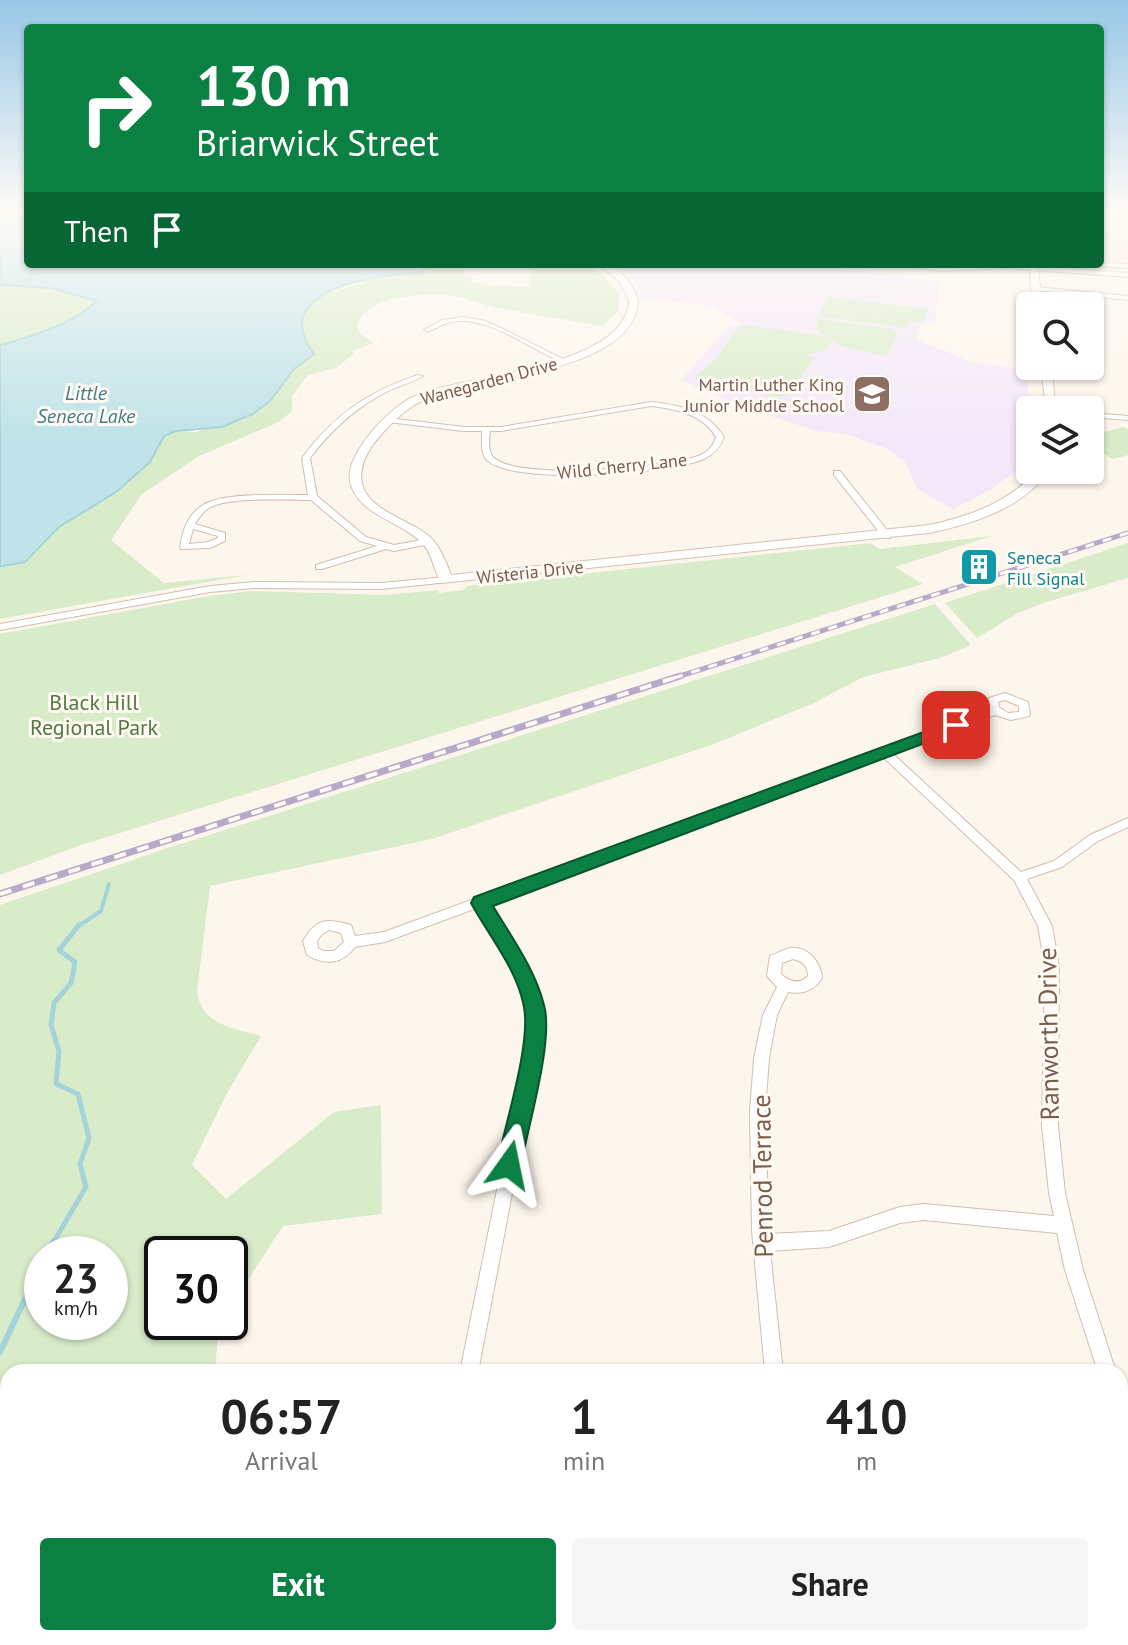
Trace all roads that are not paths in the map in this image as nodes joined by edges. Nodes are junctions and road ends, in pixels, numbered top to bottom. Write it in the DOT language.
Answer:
graph roads {
  1 [pos="627,286"];
  2 [pos="1036,286"];
  3 [pos="1036,289"];
  4 [pos="1036,292"];
  5 [pos="1128,298"];
  6 [pos="427,330"];
  7 [pos="564,361"];
  8 [pos="420,376"];
  9 [pos="1104,416"];
  10 [pos="1128,418"];
  11 [pos="388,420"];
  12 [pos="486,429"];
  13 [pos="837,473"];
  14 [pos="1034,484"];
  15 [pos="313,497"];
  16 [pos="189,525"];
  17 [pos="887,536"];
  18 [pos="427,542"];
  19 [pos="383,547"];
  20 [pos="319,567"];
  21 [pos="446,580"];
  22 [pos="0,627"];
  23 [pos="996,711"];
  24 [pos="885,753"];
  25 [pos="1128,822"];
  26 [pos="1019,877"];
  27 [pos="481,903"];
  28 [pos="351,942"];
  29 [pos="785,985"];
  30 [pos="1063,1225"];
  31 [pos="762,1243"];
  32 [pos="471,1364"];
  33 [pos="773,1364"];
  34 [pos="1105,1364"];
  1 -- 7 [label="street, Wanegarden Drive"];
  2 -- 3 [label="street"];
  3 -- 4 [label="street"];
  3 -- 5 [label="street"];
  6 -- 7 [label="street"];
  7 -- 11 [label="street, Wanegarden Drive"];
  8 -- 15 [label="street"];
  9 -- 10 [label="street"];
  11 -- 12 [label="street, Wild Cherry Lane"];
  11 -- 18 [label="street, Wanegarden Drive"];
  12 -- 12 [label="street, Wild Cherry Lane"];
  13 -- 17 [label="street"];
  14 -- 17 [label="street, Wisteria Drive"];
  15 -- 16 [label="street"];
  15 -- 19 [label="street"];
  17 -- 21 [label="street, Wisteria Drive"];
  18 -- 19 [label="street"];
  18 -- 21 [label="street, Wanegarden Drive"];
  19 -- 20 [label="street"];
  21 -- 22 [label="street, Wisteria Drive"];
  23 -- 24 [label="street"];
  24 -- 26 [label="street, Ranworth Drive"];
  24 -- 27 [label="street"];
  25 -- 26 [label="street"];
  26 -- 30 [label="street, Ranworth Drive"];
  27 -- 28 [label="street"];
  27 -- 32 [label="street"];
  29 -- 31 [label="street, Penrod Terrace"];
  30 -- 31 [label="street"];
  30 -- 34 [label="street, Ranworth Drive"];
  31 -- 33 [label="street, Penrod Terrace"];
}
